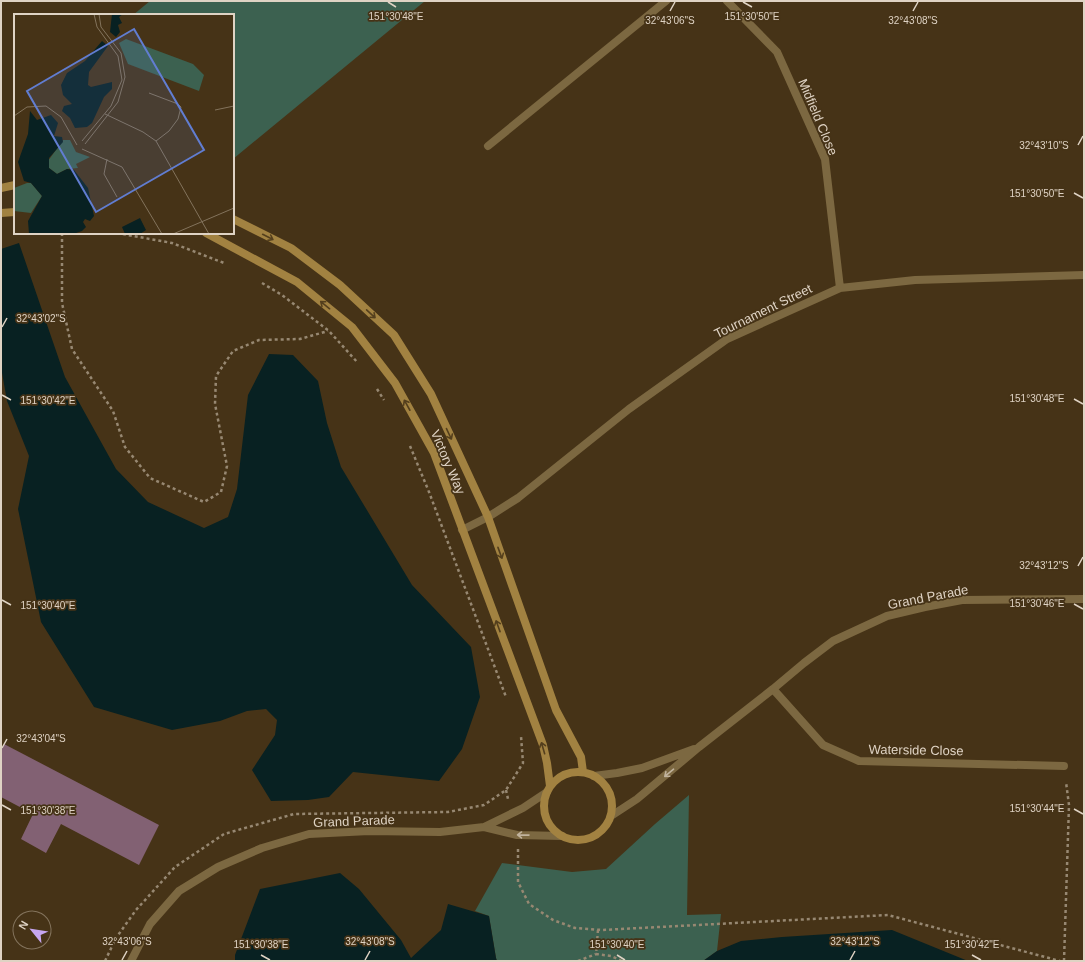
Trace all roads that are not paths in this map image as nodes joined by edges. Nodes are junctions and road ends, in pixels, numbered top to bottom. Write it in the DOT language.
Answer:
graph roads {
  1 [pos="666,1"];
  2 [pos="727,1"];
  3 [pos="488,146"];
  4 [pos="14,185"];
  5 [pos="1,188"];
  6 [pos="14,212"];
  7 [pos="1,213"];
  8 [pos="234,220"];
  9 [pos="208,234"];
  10 [pos="1084,275"];
  11 [pos="840,288"];
  12 [pos="488,518"];
  13 [pos="462,530"];
  14 [pos="1084,599"];
  15 [pos="773,689"];
  16 [pos="699,747"];
  17 [pos="1064,766"];
  18 [pos="583,772"];
  19 [pos="594,776"];
  20 [pos="548,789"];
  21 [pos="610,816"];
  22 [pos="484,827"];
  23 [pos="562,836"];
  24 [pos="131,961"];
  1 -- 3 [label="street"];
  2 -- 11 [label="street, Midfield Close"];
  4 -- 5 [label="street"];
  6 -- 7 [label="street"];
  8 -- 12 [label="street, Victory Way, one-way"];
  13 -- 9 [label="street, Victory Way, one-way"];
  10 -- 11 [label="street, Tournament Street"];
  11 -- 12 [label="street, Tournament Street"];
  12 -- 13 [label="street, Tournament Street"];
  12 -- 18 [label="street, Victory Way, one-way"];
  20 -- 13 [label="street, Victory Way, one-way"];
  14 -- 15 [label="street, Grand Parade"];
  15 -- 16 [label="street, Grand Parade"];
  15 -- 17 [label="street, Waterside Close"];
  16 -- 19 [label="street, Grand Parade"];
  16 -- 21 [label="street, Grand Parade, one-way"];
  18 -- 19 [label="street"];
  18 -- 20 [label="street"];
  19 -- 21 [label="street"];
  20 -- 22 [label="street, Grand Parade"];
  20 -- 23 [label="street"];
  21 -- 23 [label="street"];
  23 -- 22 [label="street, Grand Parade, one-way"];
  22 -- 24 [label="street, Grand Parade"];
}
